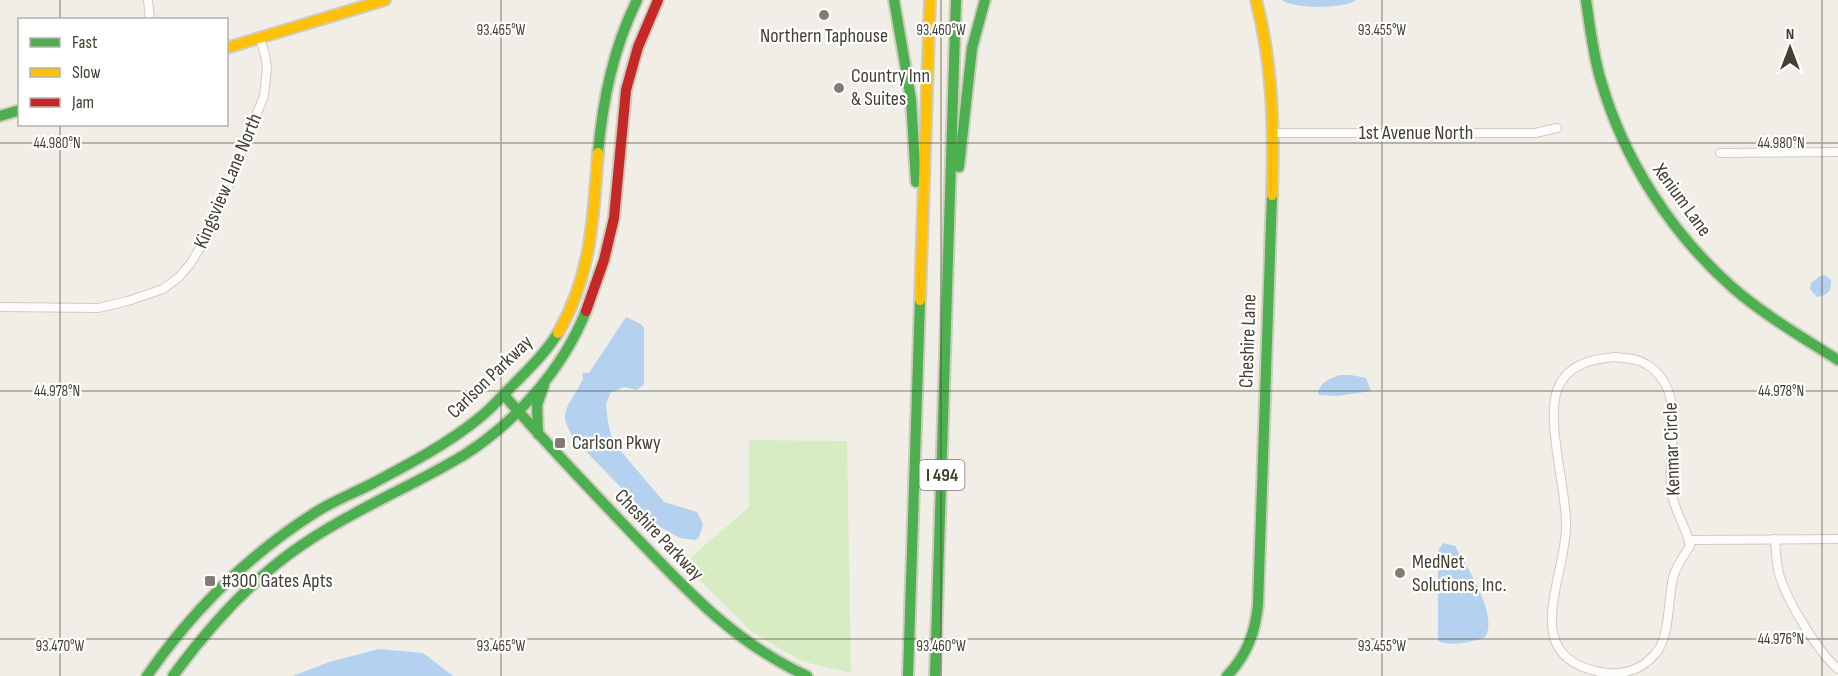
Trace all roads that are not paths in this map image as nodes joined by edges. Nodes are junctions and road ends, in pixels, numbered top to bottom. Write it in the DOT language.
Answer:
graph roads {
  1 [pos="148,0"];
  2 [pos="637,0"];
  3 [pos="658,0"];
  4 [pos="894,0"];
  5 [pos="930,0"];
  6 [pos="956,0"];
  7 [pos="985,0"];
  8 [pos="1256,0"];
  9 [pos="1586,0"];
  10 [pos="378,1"];
  11 [pos="150,18"];
  12 [pos="260,38"];
  13 [pos="228,47"];
  14 [pos="18,111"];
  15 [pos="0,116"];
  16 [pos="1557,129"];
  17 [pos="1274,133"];
  18 [pos="1838,152"];
  19 [pos="1720,153"];
  20 [pos="949,274"];
  21 [pos="920,277"];
  22 [pos="0,307"];
  23 [pos="1838,360"];
  24 [pos="546,379"];
  25 [pos="504,395"];
  26 [pos="517,410"];
  27 [pos="538,435"];
  28 [pos="1775,539"];
  29 [pos="1838,539"];
  30 [pos="1689,540"];
  31 [pos="1838,669"];
  32 [pos="147,676"];
  33 [pos="173,676"];
  34 [pos="807,676"];
  35 [pos="908,676"];
  36 [pos="935,676"];
  37 [pos="1227,676"];
  1 -- 11 [label="street"];
  2 -- 25 [label="main road, Carlson Parkway"];
  3 -- 24 [label="main road, Carlson Parkway"];
  4 -- 21 [label="main road"];
  5 -- 21 [label="main road, I 494"];
  6 -- 20 [label="main road, I 494"];
  7 -- 20 [label="main road"];
  8 -- 17 [label="main road, Cheshire Lane"];
  9 -- 23 [label="main road, Xenium Lane"];
  10 -- 12 [label="main road"];
  12 -- 13 [label="main road"];
  12 -- 22 [label="street, Kingsview Lane North"];
  14 -- 15 [label="main road"];
  16 -- 17 [label="street, 1st Avenue North"];
  17 -- 37 [label="main road, Cheshire Lane"];
  18 -- 19 [label="street"];
  20 -- 36 [label="main road, I 494"];
  21 -- 35 [label="main road, I 494"];
  24 -- 26 [label="main road, Carlson Parkway"];
  24 -- 27 [label="main road"];
  25 -- 26 [label="main road, Cheshire Parkway"];
  25 -- 32 [label="main road, Carlson Parkway"];
  26 -- 27 [label="main road, Cheshire Parkway"];
  26 -- 33 [label="main road, Carlson Parkway"];
  27 -- 34 [label="main road, Cheshire Parkway"];
  28 -- 29 [label="street"];
  28 -- 30 [label="street"];
  28 -- 31 [label="street"];
  30 -- 30 [label="street, Kenmar Circle"];
}
